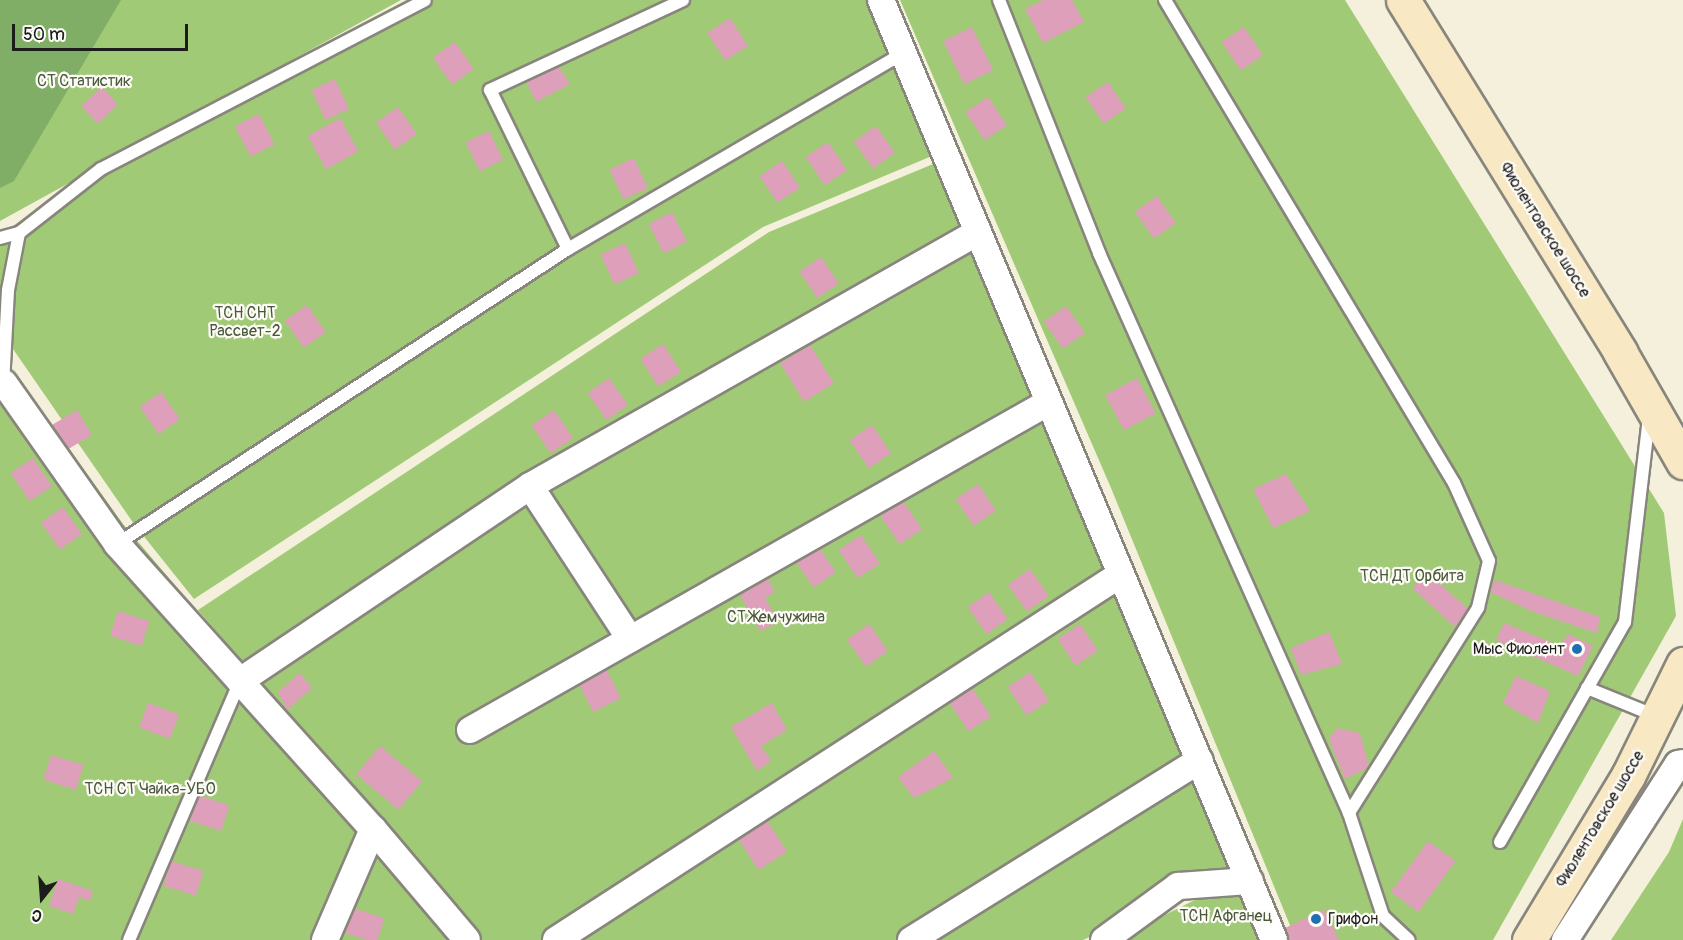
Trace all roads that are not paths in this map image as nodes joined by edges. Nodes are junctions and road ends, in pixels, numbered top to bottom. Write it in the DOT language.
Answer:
graph roads {
  1 [pos="425,0"];
  2 [pos="683,0"];
  3 [pos="881,0"];
  4 [pos="999,0"];
  5 [pos="1165,0"];
  6 [pos="1403,0"];
  7 [pos="903,53"];
  8 [pos="978,232"];
  9 [pos="19,233"];
  10 [pos="0,238"];
  11 [pos="568,249"];
  12 [pos="2,387"];
  13 [pos="1049,402"];
  14 [pos="1651,404"];
  15 [pos="1682,457"];
  16 [pos="531,486"];
  17 [pos="117,544"];
  18 [pos="1121,574"];
  19 [pos="630,639"];
  20 [pos="1683,664"];
  21 [pos="240,681"];
  22 [pos="1587,688"];
  23 [pos="1657,716"];
  24 [pos="470,730"];
  25 [pos="1200,760"];
  26 [pos="1683,763"];
  27 [pos="1349,813"];
  28 [pos="374,829"];
  29 [pos="1500,842"];
  30 [pos="1250,881"];
  31 [pos="129,940"];
  32 [pos="324,940"];
  33 [pos="467,940"];
  34 [pos="556,940"];
  35 [pos="911,940"];
  36 [pos="1104,940"];
  37 [pos="1274,940"];
  38 [pos="1408,940"];
  39 [pos="1529,940"];
  40 [pos="1565,940"];
  1 -- 9 [label="lane"];
  2 -- 11 [label="lane"];
  3 -- 7 [label="street"];
  4 -- 27 [label="lane"];
  5 -- 27 [label="lane"];
  6 -- 14 [label="main road, Фиолентовское шоссе"];
  7 -- 8 [label="street"];
  7 -- 11 [label="lane"];
  8 -- 13 [label="street"];
  8 -- 16 [label="street"];
  9 -- 10 [label="lane"];
  9 -- 12 [label="lane"];
  11 -- 17 [label="lane"];
  12 -- 17 [label="street"];
  13 -- 18 [label="street"];
  13 -- 19 [label="street"];
  14 -- 15 [label="main road, Фиолентовское шоссе"];
  14 -- 22 [label="lane"];
  16 -- 19 [label="street"];
  16 -- 21 [label="street"];
  17 -- 21 [label="street"];
  18 -- 25 [label="street"];
  18 -- 34 [label="street"];
  19 -- 24 [label="street"];
  20 -- 23 [label="main road, Фиолентовское шоссе"];
  21 -- 28 [label="street"];
  21 -- 31 [label="lane"];
  22 -- 23 [label="lane"];
  22 -- 29 [label="lane"];
  23 -- 39 [label="main road, Фиолентовское шоссе"];
  25 -- 30 [label="street"];
  25 -- 35 [label="street"];
  26 -- 40 [label="street"];
  27 -- 38 [label="lane"];
  28 -- 32 [label="street"];
  28 -- 33 [label="street"];
  30 -- 36 [label="street"];
  30 -- 37 [label="street"];
}
